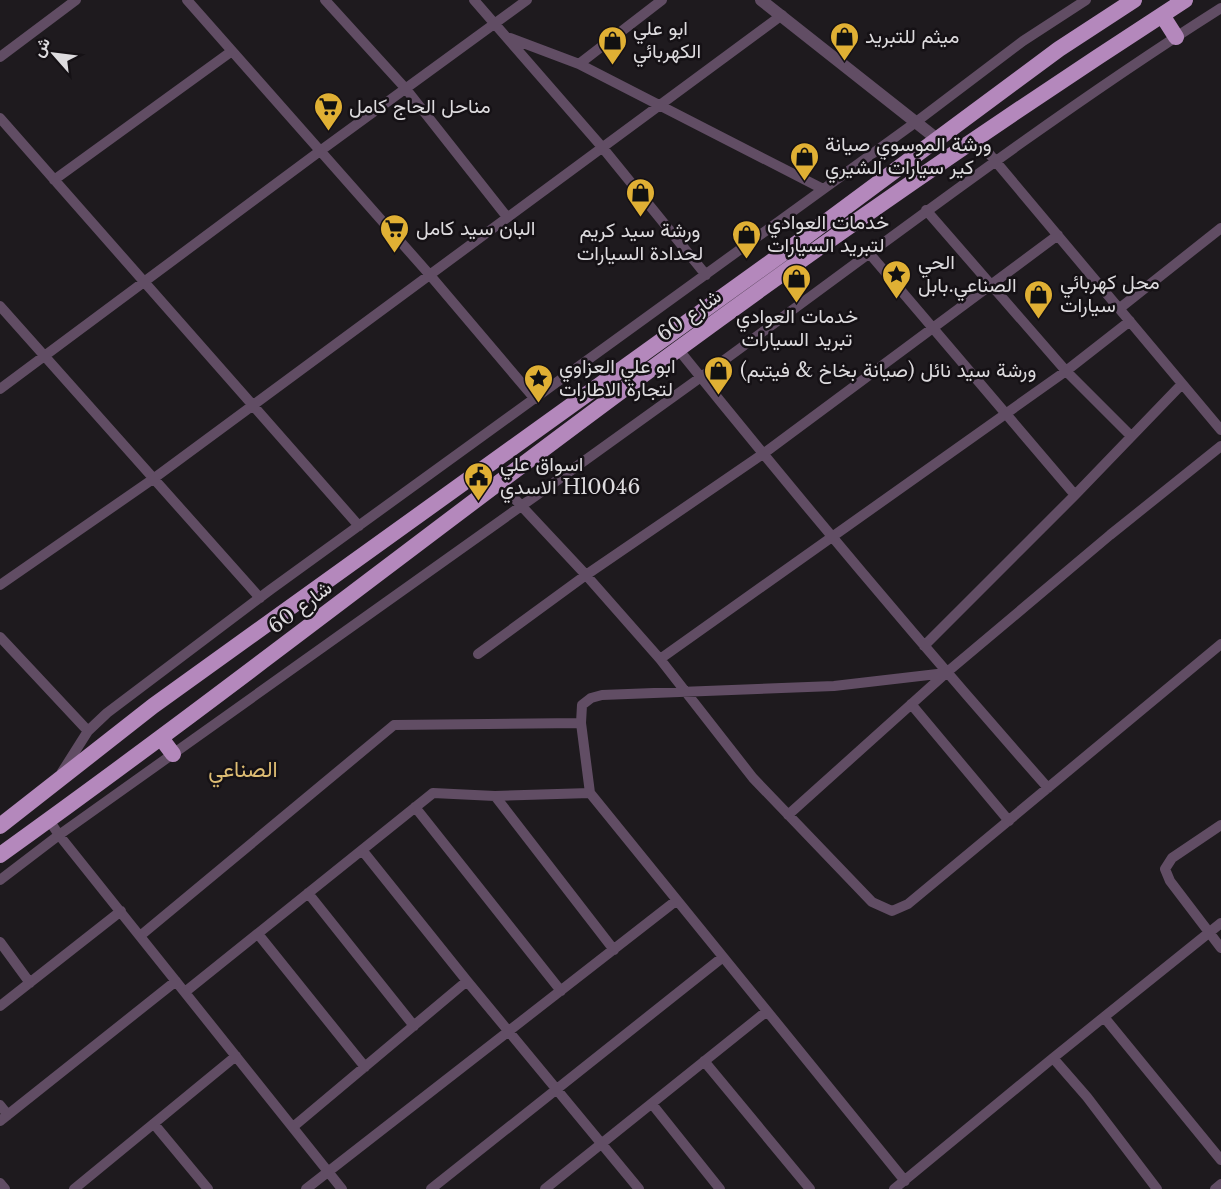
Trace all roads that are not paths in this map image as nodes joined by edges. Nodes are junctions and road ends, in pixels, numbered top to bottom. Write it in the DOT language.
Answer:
graph roads {
  1 [pos="76,0"];
  2 [pos="187,0"];
  3 [pos="326,0"];
  4 [pos="474,0"];
  5 [pos="527,0"];
  6 [pos="662,0"];
  7 [pos="761,0"];
  8 [pos="1086,0"];
  9 [pos="1134,0"];
  10 [pos="1185,0"];
  11 [pos="1221,8"];
  12 [pos="782,15"];
  13 [pos="1162,15"];
  14 [pos="496,23"];
  15 [pos="1176,37"];
  16 [pos="508,38"];
  17 [pos="232,51"];
  18 [pos="0,57"];
  19 [pos="579,64"];
  20 [pos="406,89"];
  21 [pos="660,104"];
  22 [pos="0,118"];
  23 [pos="916,122"];
  24 [pos="976,138"];
  25 [pos="937,139"];
  26 [pos="602,147"];
  27 [pos="320,151"];
  28 [pos="995,162"];
  29 [pos="54,180"];
  30 [pos="823,189"];
  31 [pos="926,210"];
  32 [pos="507,217"];
  33 [pos="1221,228"];
  34 [pos="1058,235"];
  35 [pos="869,253"];
  36 [pos="429,274"];
  37 [pos="706,275"];
  38 [pos="145,282"];
  39 [pos="991,284"];
  40 [pos="0,306"];
  41 [pos="1120,308"];
  42 [pos="1130,321"];
  43 [pos="934,327"];
  44 [pos="678,349"];
  45 [pos="45,356"];
  46 [pos="1066,371"];
  47 [pos="700,377"];
  48 [pos="1182,384"];
  49 [pos="0,390"];
  50 [pos="535,399"];
  51 [pos="253,405"];
  52 [pos="1007,413"];
  53 [pos="1221,430"];
  54 [pos="1131,436"];
  55 [pos="1221,446"];
  56 [pos="763,454"];
  57 [pos="153,479"];
  58 [pos="499,482"];
  59 [pos="1075,495"];
  60 [pos="520,506"];
  61 [pos="359,526"];
  62 [pos="831,536"];
  63 [pos="586,575"];
  64 [pos="0,585"];
  65 [pos="260,598"];
  66 [pos="0,637"];
  67 [pos="1221,644"];
  68 [pos="924,646"];
  69 [pos="478,654"];
  70 [pos="660,659"];
  71 [pos="946,673"];
  72 [pos="682,691"];
  73 [pos="911,704"];
  74 [pos="581,723"];
  75 [pos="88,731"];
  76 [pos="161,738"];
  77 [pos="173,754"];
  78 [pos="1048,788"];
  79 [pos="47,790"];
  80 [pos="590,793"];
  81 [pos="495,796"];
  82 [pos="415,807"];
  83 [pos="788,815"];
  84 [pos="49,820"];
  85 [pos="1009,820"];
  86 [pos="1221,825"];
  87 [pos="0,826"];
  88 [pos="59,835"];
  89 [pos="362,850"];
  90 [pos="0,855"];
  91 [pos="0,880"];
  92 [pos="308,893"];
  93 [pos="677,900"];
  94 [pos="120,911"];
  95 [pos="1221,923"];
  96 [pos="1209,933"];
  97 [pos="258,934"];
  98 [pos="140,936"];
  99 [pos="0,942"];
  100 [pos="1221,948"];
  101 [pos="614,950"];
  102 [pos="723,957"];
  103 [pos="176,981"];
  104 [pos="467,981"];
  105 [pos="30,983"];
  106 [pos="561,991"];
  107 [pos="185,992"];
  108 [pos="0,1006"];
  109 [pos="767,1011"];
  110 [pos="1104,1017"];
  111 [pos="414,1026"];
  112 [pos="509,1030"];
  113 [pos="236,1056"];
  114 [pos="1053,1058"];
  115 [pos="704,1061"];
  116 [pos="365,1067"];
  117 [pos="556,1090"];
  118 [pos="652,1104"];
  119 [pos="0,1105"];
  120 [pos="4,1118"];
  121 [pos="154,1124"];
  122 [pos="293,1127"];
  123 [pos="602,1143"];
  124 [pos="1221,1160"];
  125 [pos="328,1171"];
  126 [pos="905,1181"];
  127 [pos="0,1183"];
  128 [pos="1221,1184"];
  129 [pos="78,1188"];
  130 [pos="5,1189"];
  131 [pos="208,1189"];
  132 [pos="306,1189"];
  133 [pos="342,1189"];
  134 [pos="431,1189"];
  135 [pos="546,1189"];
  136 [pos="639,1189"];
  137 [pos="720,1189"];
  138 [pos="810,1189"];
  139 [pos="894,1189"];
  140 [pos="1157,1189"];
  141 [pos="1215,1189"];
  1 -- 18 [label="street"];
  2 -- 17 [label="street"];
  3 -- 20 [label="street"];
  4 -- 14 [label="street"];
  5 -- 14 [label="street"];
  6 -- 19 [label="street"];
  7 -- 12 [label="street"];
  8 -- 23 [label="street"];
  9 -- 25 [label="highway, شارع 60"];
  10 -- 13 [label="highway, شارع 60"];
  11 -- 15 [label="street"];
  12 -- 21 [label="street"];
  12 -- 23 [label="street"];
  13 -- 15 [label="highway"];
  13 -- 24 [label="highway, شارع 60"];
  14 -- 16 [label="street"];
  14 -- 20 [label="street"];
  15 -- 28 [label="street"];
  16 -- 19 [label="street"];
  16 -- 26 [label="street"];
  17 -- 27 [label="street"];
  17 -- 29 [label="street"];
  19 -- 21 [label="street"];
  20 -- 27 [label="street"];
  20 -- 32 [label="street"];
  21 -- 26 [label="street"];
  21 -- 30 [label="street"];
  22 -- 29 [label="street"];
  23 -- 25 [label="street"];
  23 -- 30 [label="street"];
  24 -- 28 [label="street"];
  24 -- 44 [label="highway, شارع 60"];
  25 -- 79 [label="highway, شارع 60"];
  26 -- 32 [label="street"];
  26 -- 37 [label="street"];
  27 -- 36 [label="street"];
  27 -- 38 [label="street"];
  28 -- 31 [label="street"];
  28 -- 34 [label="street"];
  29 -- 38 [label="street"];
  30 -- 37 [label="street"];
  31 -- 35 [label="street"];
  31 -- 39 [label="street"];
  32 -- 36 [label="street"];
  33 -- 41 [label="street"];
  34 -- 39 [label="street"];
  34 -- 41 [label="street"];
  35 -- 43 [label="street"];
  35 -- 47 [label="street"];
  36 -- 50 [label="street"];
  36 -- 51 [label="street"];
  37 -- 50 [label="street"];
  38 -- 45 [label="street"];
  38 -- 51 [label="street"];
  39 -- 43 [label="street"];
  39 -- 46 [label="street"];
  40 -- 45 [label="street"];
  41 -- 42 [label="street"];
  42 -- 46 [label="street"];
  42 -- 48 [label="street"];
  43 -- 52 [label="street"];
  43 -- 56 [label="street"];
  44 -- 47 [label="street"];
  44 -- 58 [label="highway, شارع 60"];
  45 -- 49 [label="street"];
  45 -- 57 [label="street"];
  46 -- 52 [label="street"];
  46 -- 54 [label="street"];
  47 -- 56 [label="street"];
  47 -- 60 [label="street"];
  48 -- 53 [label="street"];
  48 -- 54 [label="street"];
  50 -- 61 [label="street"];
  51 -- 57 [label="street"];
  51 -- 61 [label="street"];
  52 -- 59 [label="street"];
  52 -- 62 [label="street"];
  54 -- 59 [label="street"];
  55 -- 71 [label="street"];
  56 -- 62 [label="street"];
  56 -- 63 [label="street"];
  57 -- 64 [label="street"];
  57 -- 65 [label="street"];
  58 -- 60 [label="street"];
  58 -- 76 [label="highway, شارع 60"];
  59 -- 68 [label="street"];
  60 -- 63 [label="street"];
  60 -- 77 [label="street"];
  61 -- 65 [label="street"];
  62 -- 68 [label="street"];
  62 -- 70 [label="street"];
  63 -- 69 [label="street"];
  63 -- 70 [label="street"];
  65 -- 75 [label="street"];
  66 -- 75 [label="street"];
  67 -- 78 [label="street"];
  68 -- 71 [label="street"];
  70 -- 72 [label="street"];
  71 -- 72 [label="street"];
  71 -- 73 [label="street"];
  71 -- 78 [label="street"];
  72 -- 74 [label="street"];
  72 -- 83 [label="street"];
  73 -- 83 [label="street"];
  73 -- 85 [label="street"];
  74 -- 80 [label="street"];
  74 -- 98 [label="street"];
  75 -- 79 [label="street"];
  76 -- 77 [label="highway"];
  76 -- 84 [label="highway, شارع 60"];
  77 -- 88 [label="street"];
  78 -- 85 [label="street"];
  79 -- 87 [label="highway, شارع 60"];
  80 -- 81 [label="street"];
  80 -- 93 [label="street"];
  81 -- 82 [label="street"];
  81 -- 101 [label="street"];
  82 -- 89 [label="street"];
  82 -- 106 [label="street"];
  83 -- 85 [label="street"];
  84 -- 88 [label="street"];
  84 -- 90 [label="highway, شارع 60"];
  86 -- 96 [label="street"];
  88 -- 91 [label="street"];
  88 -- 94 [label="street"];
  89 -- 92 [label="street"];
  89 -- 104 [label="street"];
  92 -- 97 [label="street"];
  92 -- 111 [label="street"];
  93 -- 101 [label="street"];
  93 -- 102 [label="street"];
  94 -- 98 [label="street"];
  94 -- 105 [label="street"];
  95 -- 96 [label="street"];
  96 -- 100 [label="street"];
  96 -- 110 [label="street"];
  97 -- 107 [label="street"];
  97 -- 116 [label="street"];
  98 -- 103 [label="street"];
  99 -- 105 [label="street"];
  101 -- 106 [label="street"];
  102 -- 109 [label="street"];
  102 -- 117 [label="street"];
  103 -- 107 [label="street"];
  103 -- 120 [label="street"];
  104 -- 111 [label="street"];
  104 -- 112 [label="street"];
  105 -- 108 [label="street"];
  106 -- 112 [label="street"];
  107 -- 113 [label="street"];
  109 -- 115 [label="street"];
  109 -- 126 [label="street"];
  110 -- 114 [label="street"];
  110 -- 124 [label="street"];
  111 -- 116 [label="street"];
  112 -- 117 [label="street"];
  112 -- 125 [label="street"];
  113 -- 121 [label="street"];
  113 -- 122 [label="street"];
  114 -- 126 [label="street"];
  114 -- 140 [label="street"];
  115 -- 118 [label="street"];
  115 -- 138 [label="street"];
  116 -- 122 [label="street"];
  117 -- 123 [label="street"];
  117 -- 134 [label="street"];
  118 -- 123 [label="street"];
  118 -- 137 [label="street"];
  119 -- 120 [label="street"];
  121 -- 129 [label="street"];
  121 -- 131 [label="street"];
  122 -- 125 [label="street"];
  123 -- 135 [label="street"];
  123 -- 136 [label="street"];
  125 -- 132 [label="street"];
  125 -- 133 [label="street"];
  126 -- 139 [label="street"];
  127 -- 130 [label="street"];
  128 -- 141 [label="street"];
}
